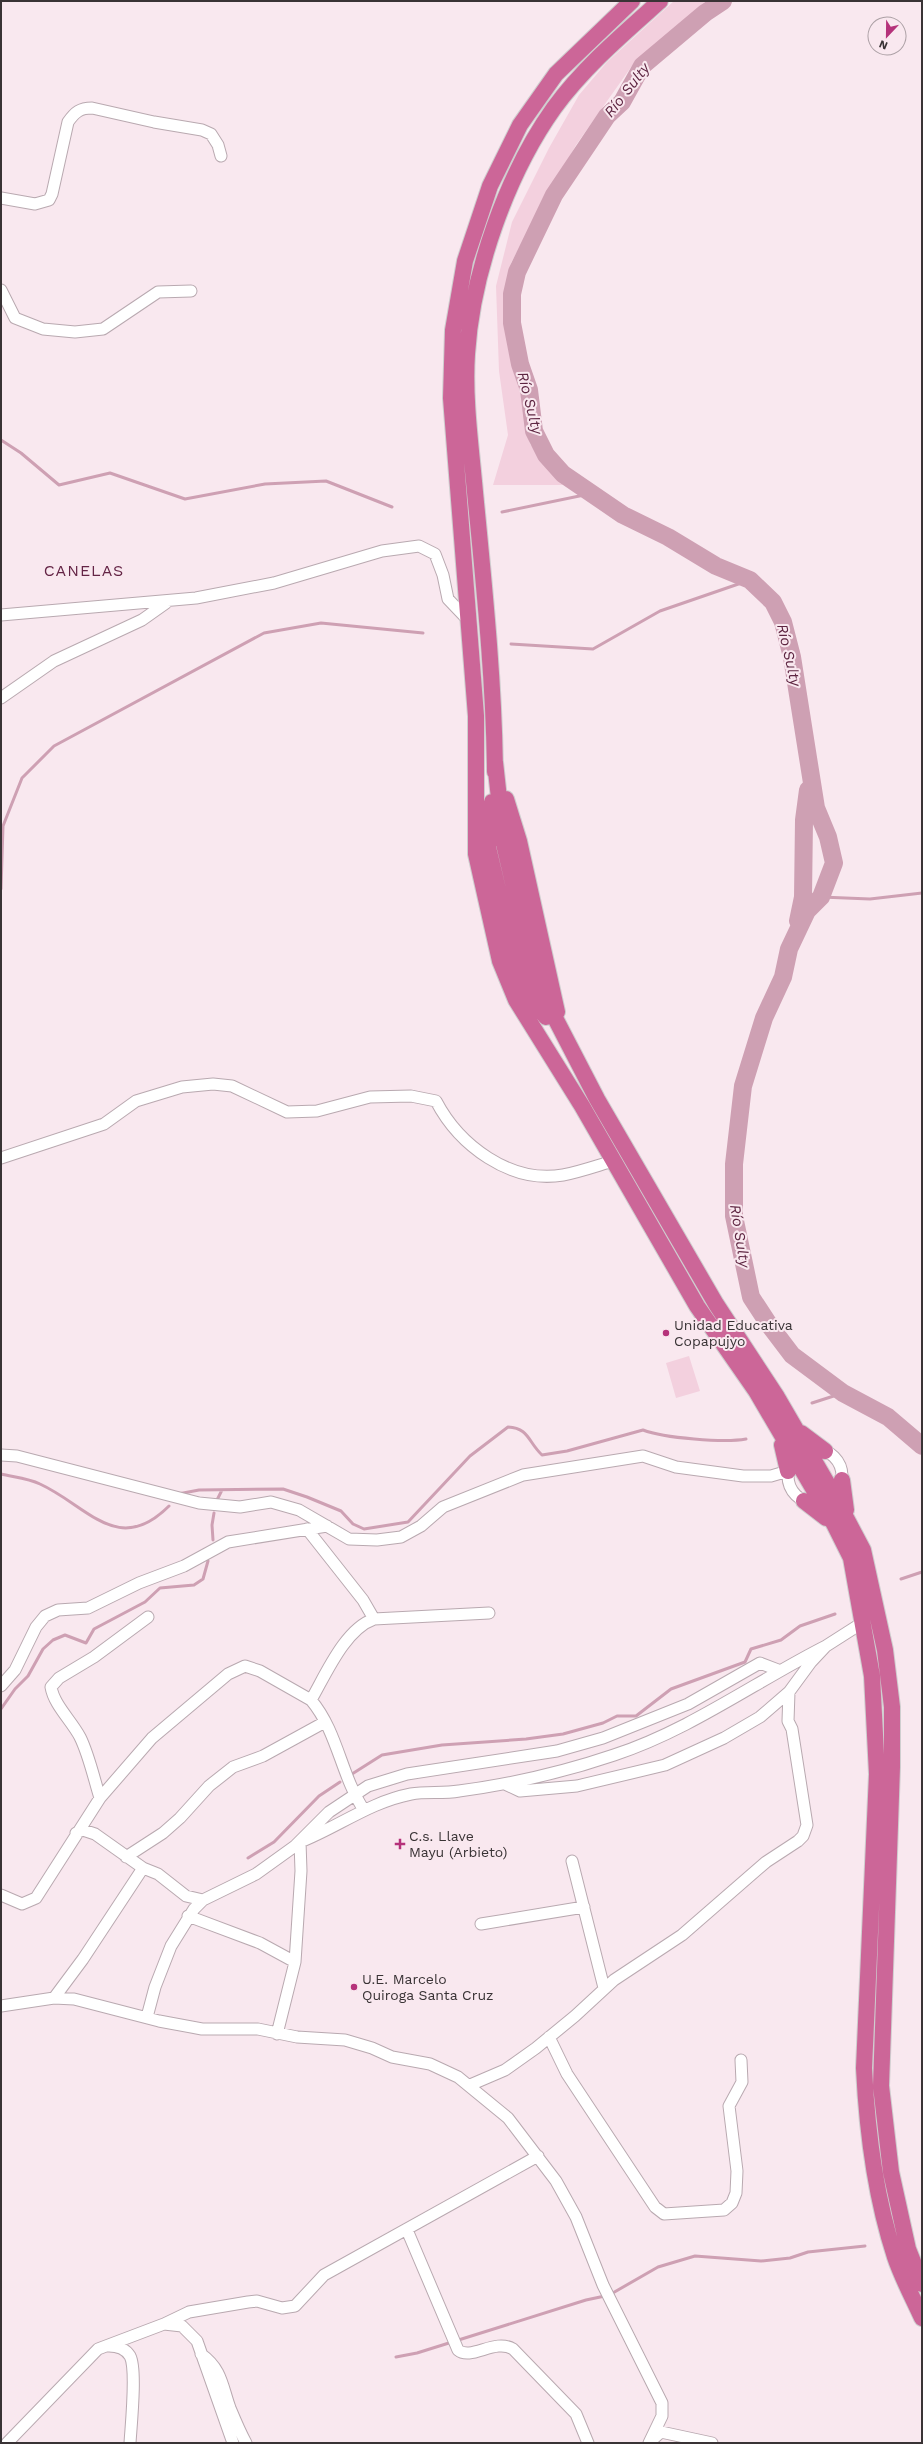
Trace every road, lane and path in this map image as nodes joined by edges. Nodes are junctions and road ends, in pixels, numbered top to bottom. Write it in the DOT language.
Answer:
graph roads {
  1 [pos="632,1"];
  2 [pos="660,1"];
  3 [pos="221,156"];
  4 [pos="1,198"];
  5 [pos="1,290"];
  6 [pos="191,291"];
  7 [pos="166,602"];
  8 [pos="1,615"];
  9 [pos="468,620"];
  10 [pos="1,698"];
  11 [pos="1,1158"];
  12 [pos="613,1161"];
  13 [pos="795,1428"];
  14 [pos="825,1451"];
  15 [pos="1,1455"];
  16 [pos="797,1460"];
  17 [pos="842,1480"];
  18 [pos="828,1499"];
  19 [pos="804,1501"];
  20 [pos="841,1523"];
  21 [pos="327,1526"];
  22 [pos="306,1529"];
  23 [pos="488,1613"];
  24 [pos="148,1617"];
  25 [pos="374,1619"];
  26 [pos="862,1622"];
  27 [pos="826,1646"];
  28 [pos="778,1670"];
  29 [pos="1,1686"];
  30 [pos="789,1692"];
  31 [pos="311,1700"];
  32 [pos="325,1722"];
  33 [pos="505,1784"];
  34 [pos="354,1795"];
  35 [pos="100,1798"];
  36 [pos="364,1810"];
  37 [pos="76,1833"];
  38 [pos="300,1842"];
  39 [pos="126,1857"];
  40 [pos="572,1861"];
  41 [pos="143,1868"];
  42 [pos="1,1895"];
  43 [pos="203,1900"];
  44 [pos="584,1907"];
  45 [pos="188,1916"];
  46 [pos="481,1924"];
  47 [pos="295,1962"];
  48 [pos="604,1988"];
  49 [pos="54,1998"];
  50 [pos="1,2006"];
  51 [pos="147,2017"];
  52 [pos="277,2034"];
  53 [pos="549,2037"];
  54 [pos="741,2060"];
  55 [pos="470,2085"];
  56 [pos="538,2156"];
  57 [pos="407,2230"];
  58 [pos="922,2284"];
  59 [pos="922,2318"];
  60 [pos="164,2324"];
  61 [pos="106,2346"];
  62 [pos="201,2354"];
  63 [pos="7,2443"];
  64 [pos="130,2443"];
  65 [pos="234,2443"];
  66 [pos="246,2443"];
  67 [pos="588,2443"];
  68 [pos="648,2443"];
  69 [pos="712,2443"];
  1 -- 9 [label="highway"];
  2 -- 13 [label="highway"];
  3 -- 4 [label="street"];
  5 -- 6 [label="street"];
  7 -- 8 [label="street"];
  7 -- 9 [label="street"];
  7 -- 10 [label="street"];
  9 -- 12 [label="highway"];
  11 -- 12 [label="street"];
  12 -- 16 [label="highway"];
  13 -- 14 [label="highway"];
  13 -- 16 [label="highway"];
  14 -- 16 [label="street"];
  14 -- 17 [label="street"];
  15 -- 21 [label="street"];
  16 -- 18 [label="highway"];
  16 -- 19 [label="street"];
  16 -- 21 [label="street"];
  17 -- 18 [label="street"];
  17 -- 20 [label="highway"];
  18 -- 19 [label="street"];
  18 -- 20 [label="highway"];
  19 -- 20 [label="highway"];
  20 -- 26 [label="highway"];
  20 -- 58 [label="highway"];
  21 -- 22 [label="street"];
  22 -- 25 [label="street"];
  22 -- 29 [label="street"];
  23 -- 25 [label="street"];
  24 -- 35 [label="street"];
  25 -- 31 [label="street"];
  26 -- 27 [label="street"];
  26 -- 59 [label="highway"];
  27 -- 28 [label="street"];
  27 -- 30 [label="street"];
  28 -- 33 [label="street"];
  28 -- 34 [label="street"];
  30 -- 33 [label="street"];
  30 -- 48 [label="street"];
  31 -- 32 [label="street"];
  31 -- 35 [label="street"];
  32 -- 34 [label="street"];
  32 -- 39 [label="street"];
  33 -- 36 [label="street"];
  34 -- 36 [label="street"];
  34 -- 38 [label="street"];
  35 -- 37 [label="street"];
  36 -- 38 [label="street"];
  37 -- 39 [label="street"];
  37 -- 42 [label="street"];
  38 -- 43 [label="street"];
  38 -- 47 [label="street"];
  39 -- 41 [label="street"];
  40 -- 44 [label="street"];
  41 -- 43 [label="street"];
  41 -- 49 [label="street"];
  43 -- 45 [label="street"];
  44 -- 46 [label="street"];
  44 -- 48 [label="street"];
  45 -- 47 [label="street"];
  45 -- 51 [label="street"];
  47 -- 52 [label="street"];
  48 -- 53 [label="street"];
  49 -- 50 [label="street"];
  49 -- 51 [label="street"];
  51 -- 52 [label="street"];
  52 -- 55 [label="street"];
  53 -- 54 [label="street"];
  53 -- 55 [label="street"];
  55 -- 56 [label="street"];
  56 -- 57 [label="street"];
  56 -- 68 [label="street"];
  57 -- 60 [label="street"];
  57 -- 67 [label="street"];
  60 -- 61 [label="street"];
  60 -- 62 [label="street"];
  61 -- 63 [label="street"];
  61 -- 64 [label="street"];
  62 -- 65 [label="street"];
  62 -- 66 [label="street"];
  68 -- 69 [label="street"];
}
